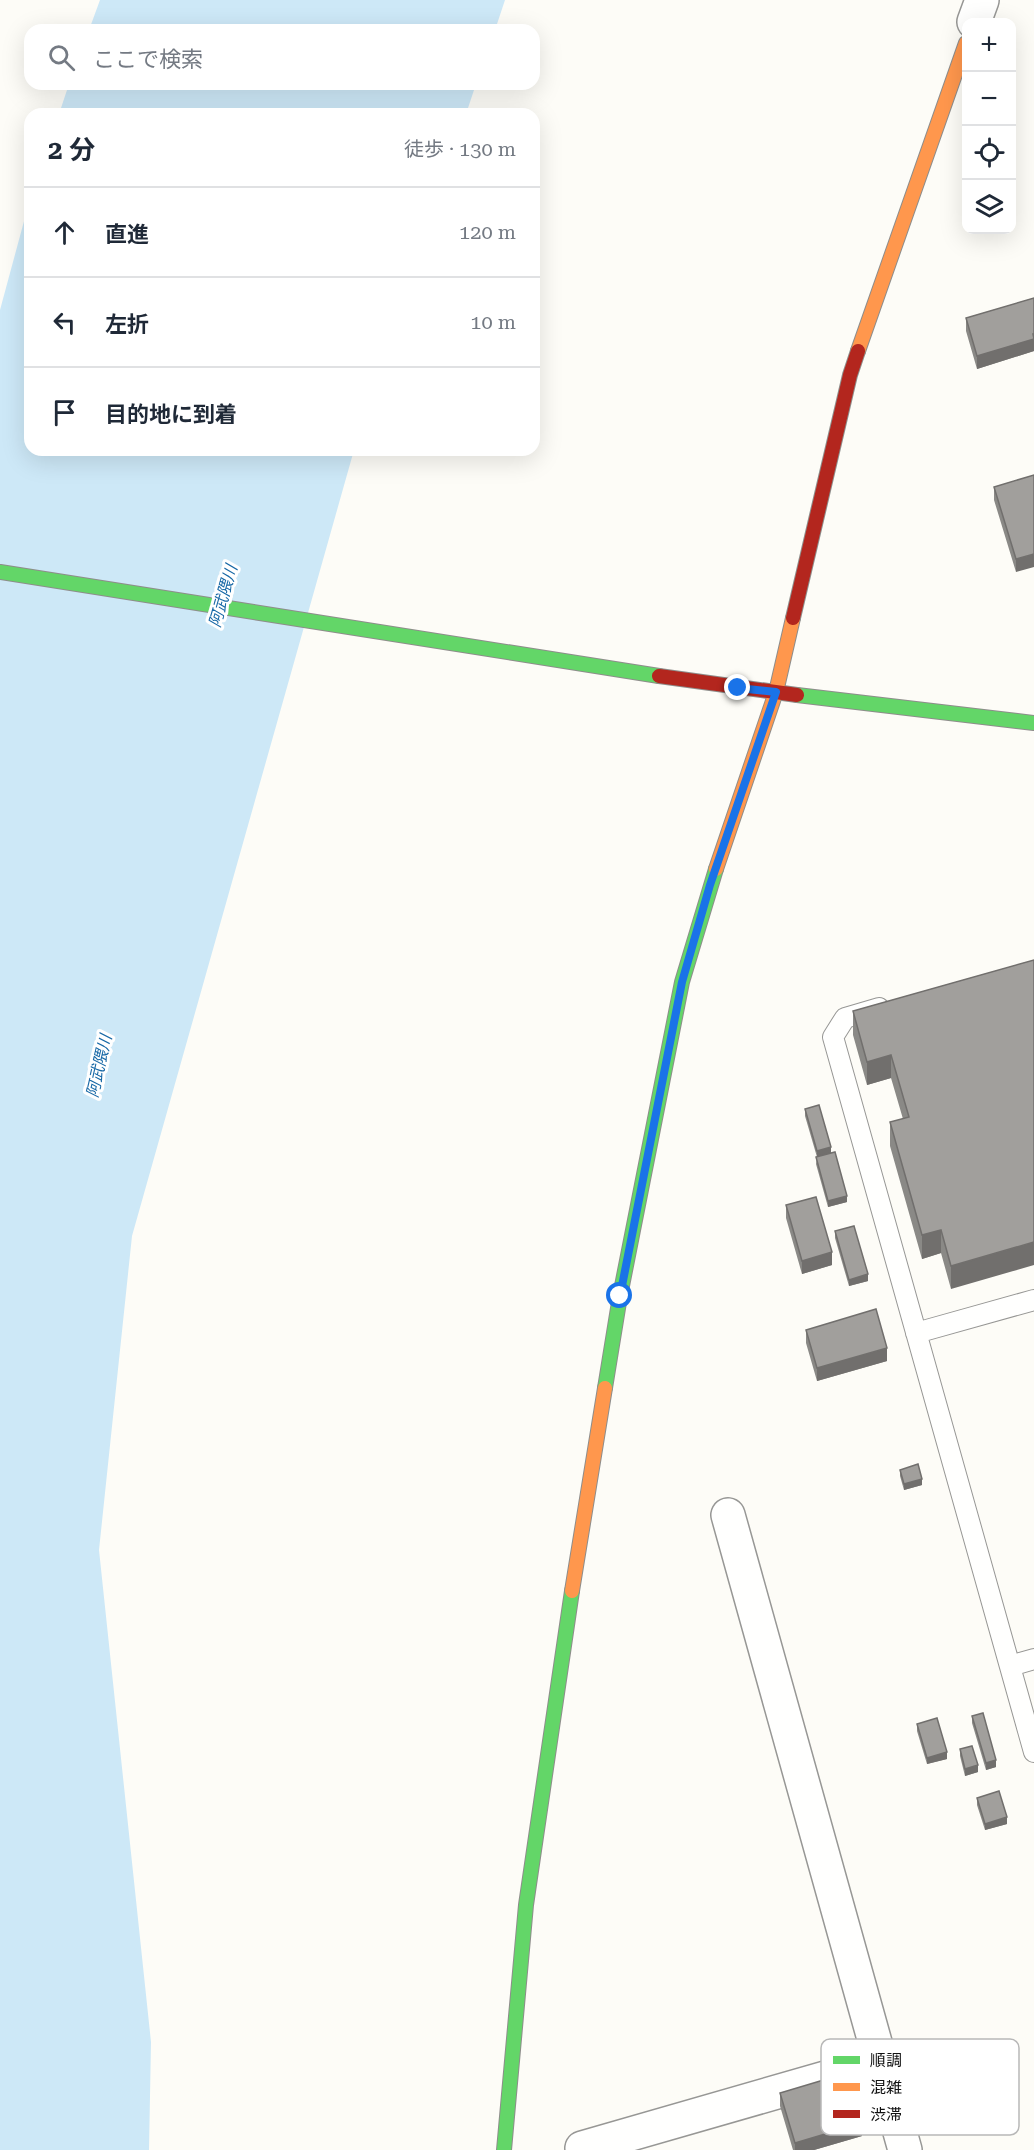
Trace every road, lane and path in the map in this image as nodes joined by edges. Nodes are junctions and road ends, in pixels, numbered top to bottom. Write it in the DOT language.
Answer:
graph roads {
  1 [pos="982,0"];
  2 [pos="975,18"];
  3 [pos="962,54"];
  4 [pos="0,572"];
  5 [pos="776,692"];
  6 [pos="1034,723"];
  7 [pos="901,1001"];
  8 [pos="1034,1300"];
  9 [pos="916,1333"];
  10 [pos="729,1515"];
  11 [pos="1034,1659"];
  12 [pos="1010,1666"];
  13 [pos="1034,1752"];
  14 [pos="874,2039"];
  15 [pos="821,2079"];
  16 [pos="901,2135"];
  17 [pos="582,2148"];
  18 [pos="504,2150"];
  19 [pos="905,2150"];
  1 -- 2 [label="street"];
  3 -- 5 [label="street"];
  4 -- 5 [label="street"];
  5 -- 6 [label="street"];
  5 -- 18 [label="street"];
  7 -- 9 [label="lane"];
  8 -- 9 [label="lane"];
  9 -- 12 [label="lane"];
  10 -- 14 [label="street"];
  11 -- 12 [label="lane"];
  12 -- 13 [label="lane"];
  15 -- 17 [label="street"];
  16 -- 19 [label="street"];
}
